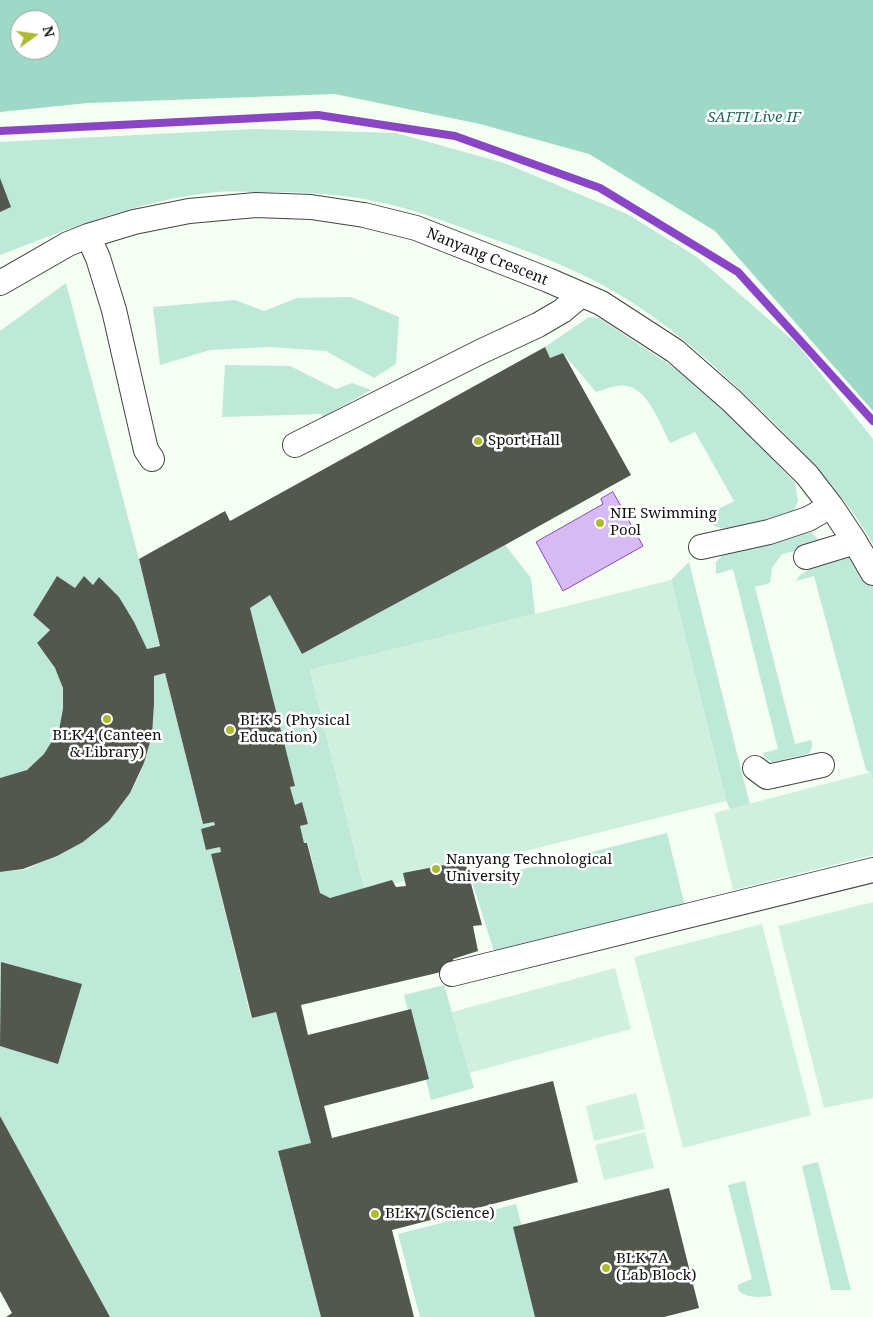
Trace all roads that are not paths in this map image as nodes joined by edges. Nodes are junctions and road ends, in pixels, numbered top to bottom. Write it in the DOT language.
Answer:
graph roads {
  1 [pos="88,236"];
  2 [pos="0,283"];
  3 [pos="581,295"];
  4 [pos="295,445"];
  5 [pos="152,459"];
  6 [pos="831,506"];
  7 [pos="855,542"];
  8 [pos="701,548"];
  9 [pos="806,557"];
  10 [pos="873,573"];
  11 [pos="822,765"];
  12 [pos="755,768"];
  13 [pos="873,870"];
  14 [pos="452,974"];
  1 -- 2 [label="street, Nanyang Crescent"];
  1 -- 3 [label="street, Nanyang Crescent"];
  1 -- 5 [label="street"];
  3 -- 4 [label="street"];
  3 -- 6 [label="street, Nanyang Crescent"];
  6 -- 7 [label="street, Nanyang Crescent"];
  6 -- 8 [label="street"];
  7 -- 9 [label="street"];
  7 -- 10 [label="street, Nanyang Crescent"];
  11 -- 12 [label="street"];
  13 -- 14 [label="street"];
}
